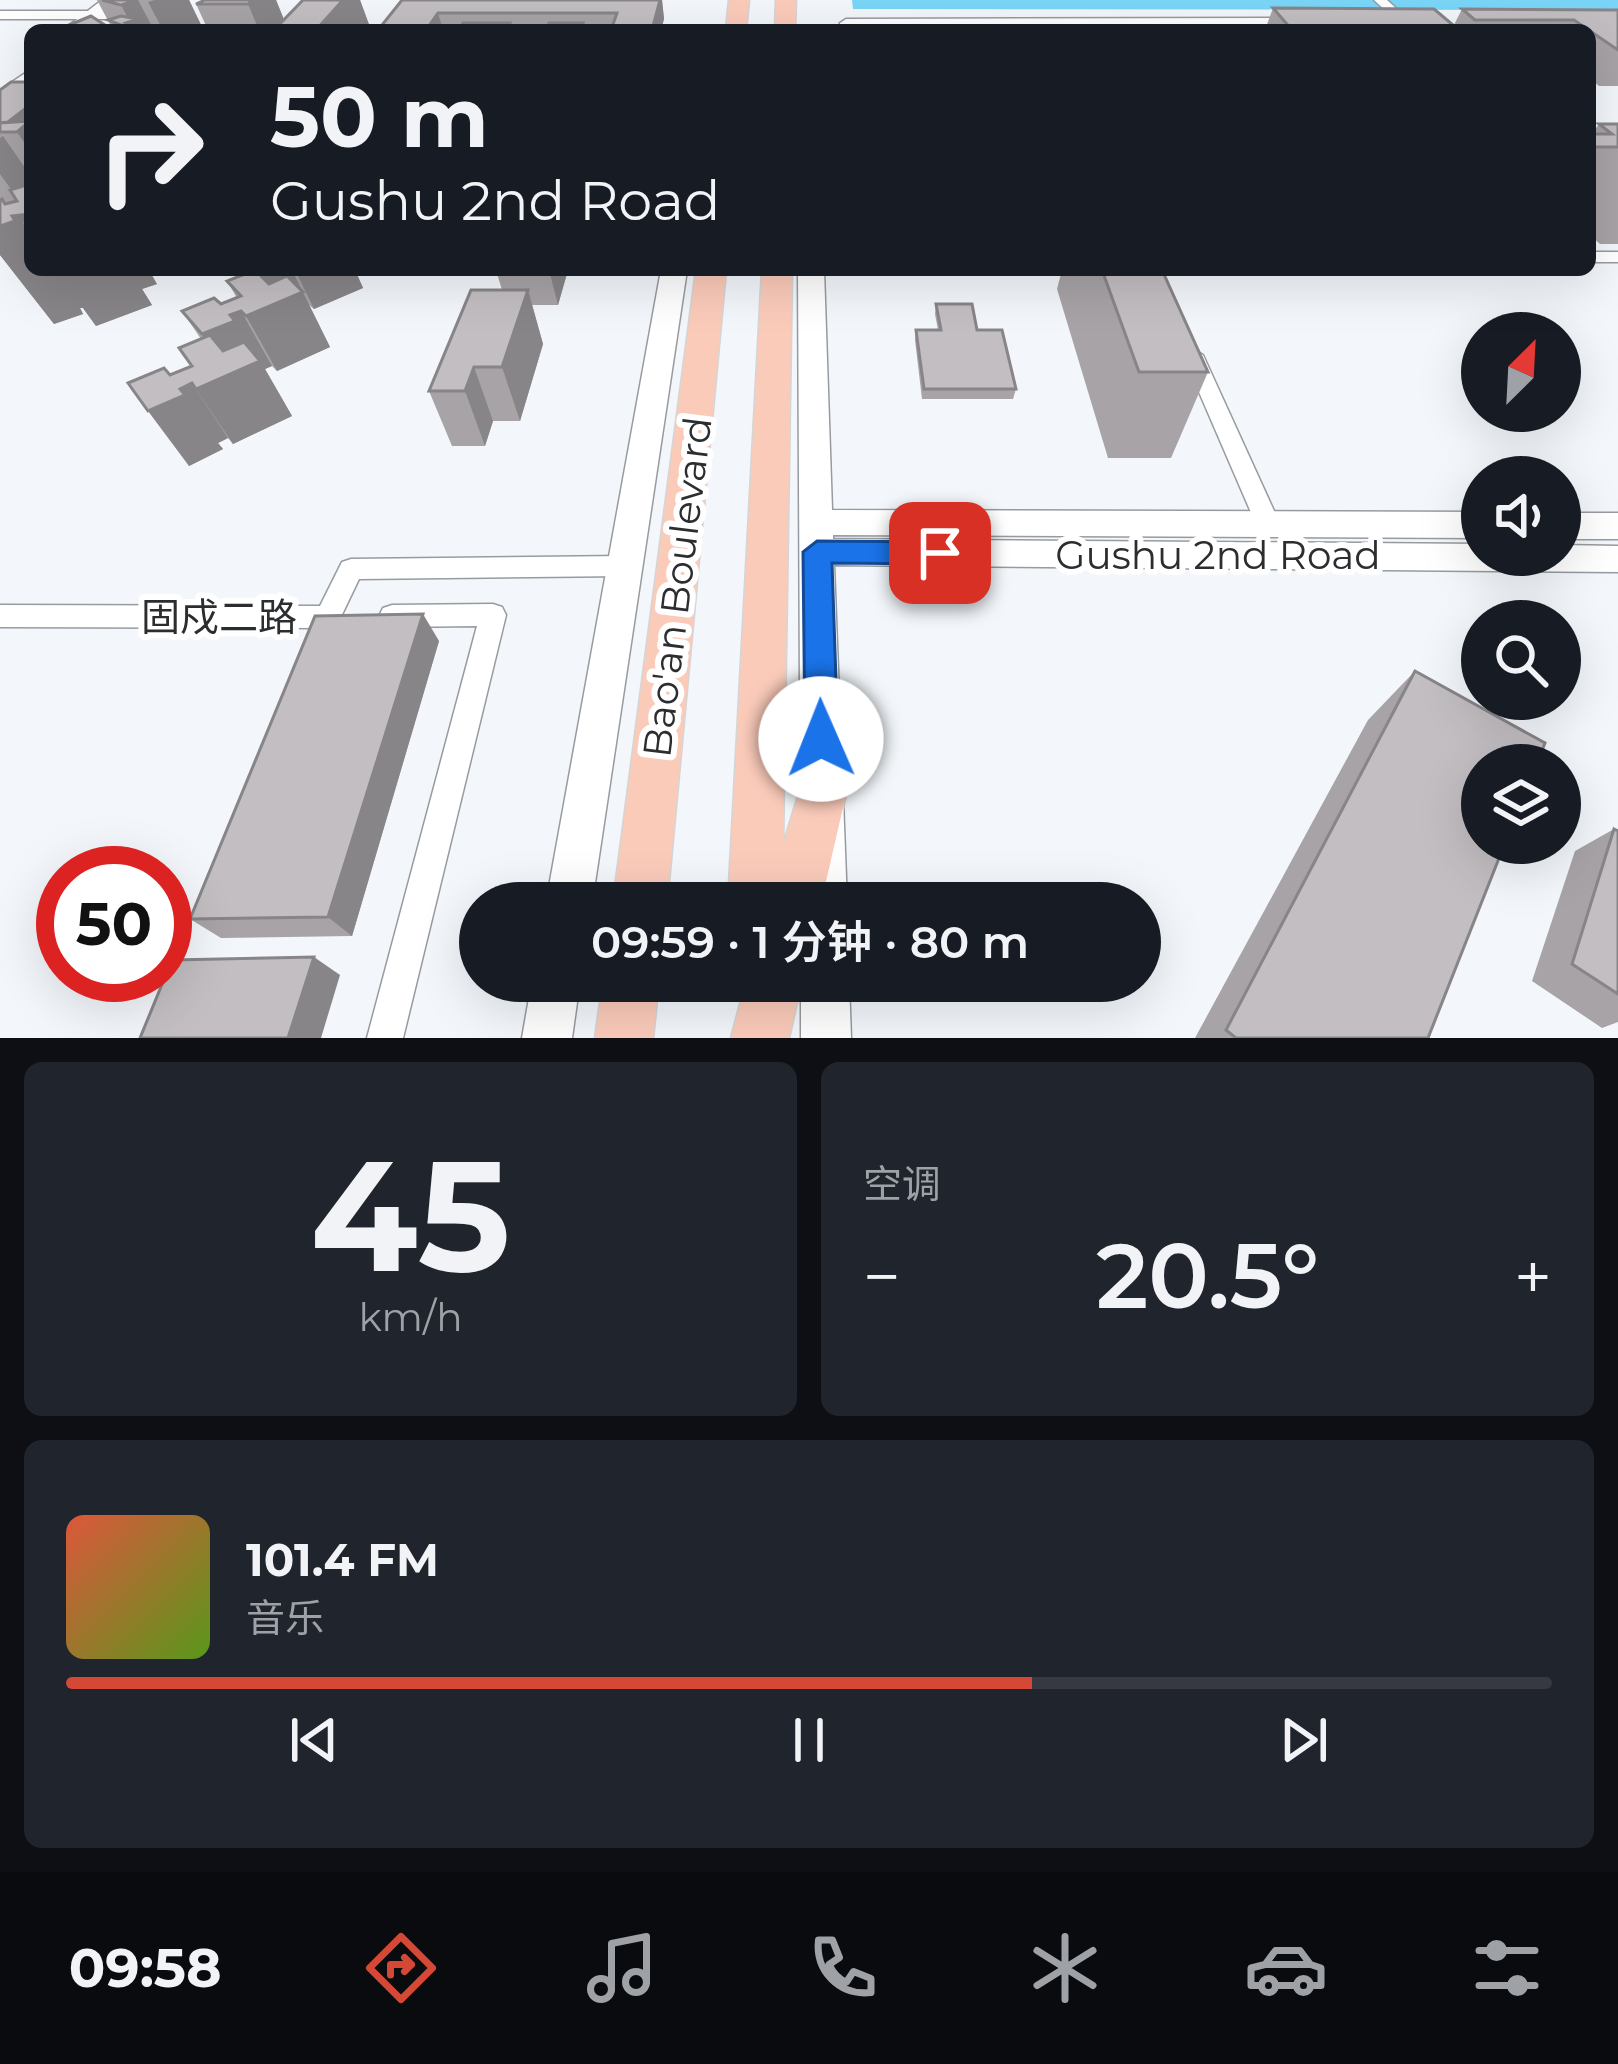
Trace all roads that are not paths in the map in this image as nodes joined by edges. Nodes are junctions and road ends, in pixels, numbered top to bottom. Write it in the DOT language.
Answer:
graph roads {
  1 [pos="725,0"];
  2 [pos="800,0"];
  3 [pos="1380,0"];
  4 [pos="107,12"];
  5 [pos="0,15"];
  6 [pos="737,16"];
  7 [pos="786,16"];
  8 [pos="1404,21"];
  9 [pos="1312,22"];
  10 [pos="1382,22"];
  11 [pos="1429,22"];
  12 [pos="845,24"];
  13 [pos="24,81"];
  14 [pos="0,99"];
  15 [pos="673,276"];
  16 [pos="710,276"];
  17 [pos="777,276"];
  18 [pos="811,276"];
  19 [pos="1187,341"];
  20 [pos="1268,524"];
  21 [pos="1461,525"];
  22 [pos="1581,526"];
  23 [pos="1618,526"];
  24 [pos="816,537"];
  25 [pos="1618,559"];
  26 [pos="624,566"];
  27 [pos="0,616"];
  28 [pos="328,617"];
  29 [pos="823,786"];
  30 [pos="572,882"];
  31 [pos="642,882"];
  32 [pos="755,882"];
  33 [pos="799,882"];
  34 [pos="824,882"];
  35 [pos="553,1002"];
  36 [pos="628,1002"];
  37 [pos="751,1002"];
  38 [pos="769,1002"];
  39 [pos="825,1002"];
  40 [pos="385,1038"];
  41 [pos="547,1038"];
  42 [pos="624,1038"];
  43 [pos="750,1038"];
  44 [pos="760,1038"];
  45 [pos="826,1038"];
  1 -- 6 [label="main road"];
  2 -- 7 [label="main road"];
  3 -- 8 [label="street"];
  4 -- 5 [label="street"];
  8 -- 10 [label="street"];
  8 -- 11 [label="street"];
  9 -- 12 [label="street"];
  13 -- 14 [label="street"];
  15 -- 26 [label="street"];
  16 -- 31 [label="main road, Bao'an Boulevard"];
  17 -- 32 [label="main road, Bao'an Boulevard"];
  18 -- 24 [label="street"];
  19 -- 20 [label="street"];
  20 -- 21 [label="street, Gushu 2nd Road"];
  20 -- 24 [label="street, Gushu 2nd Road"];
  22 -- 23 [label="street"];
  24 -- 25 [label="street, Gushu 2nd Road"];
  24 -- 29 [label="street"];
  26 -- 28 [label="street, 固戍二路"];
  26 -- 30 [label="street"];
  27 -- 28 [label="street, 固戍二路"];
  28 -- 40 [label="street"];
  29 -- 33 [label="main road"];
  29 -- 34 [label="street"];
  35 -- 41 [label="street"];
  36 -- 42 [label="main road"];
  37 -- 43 [label="main road"];
  38 -- 44 [label="main road"];
  39 -- 45 [label="street"];
}
